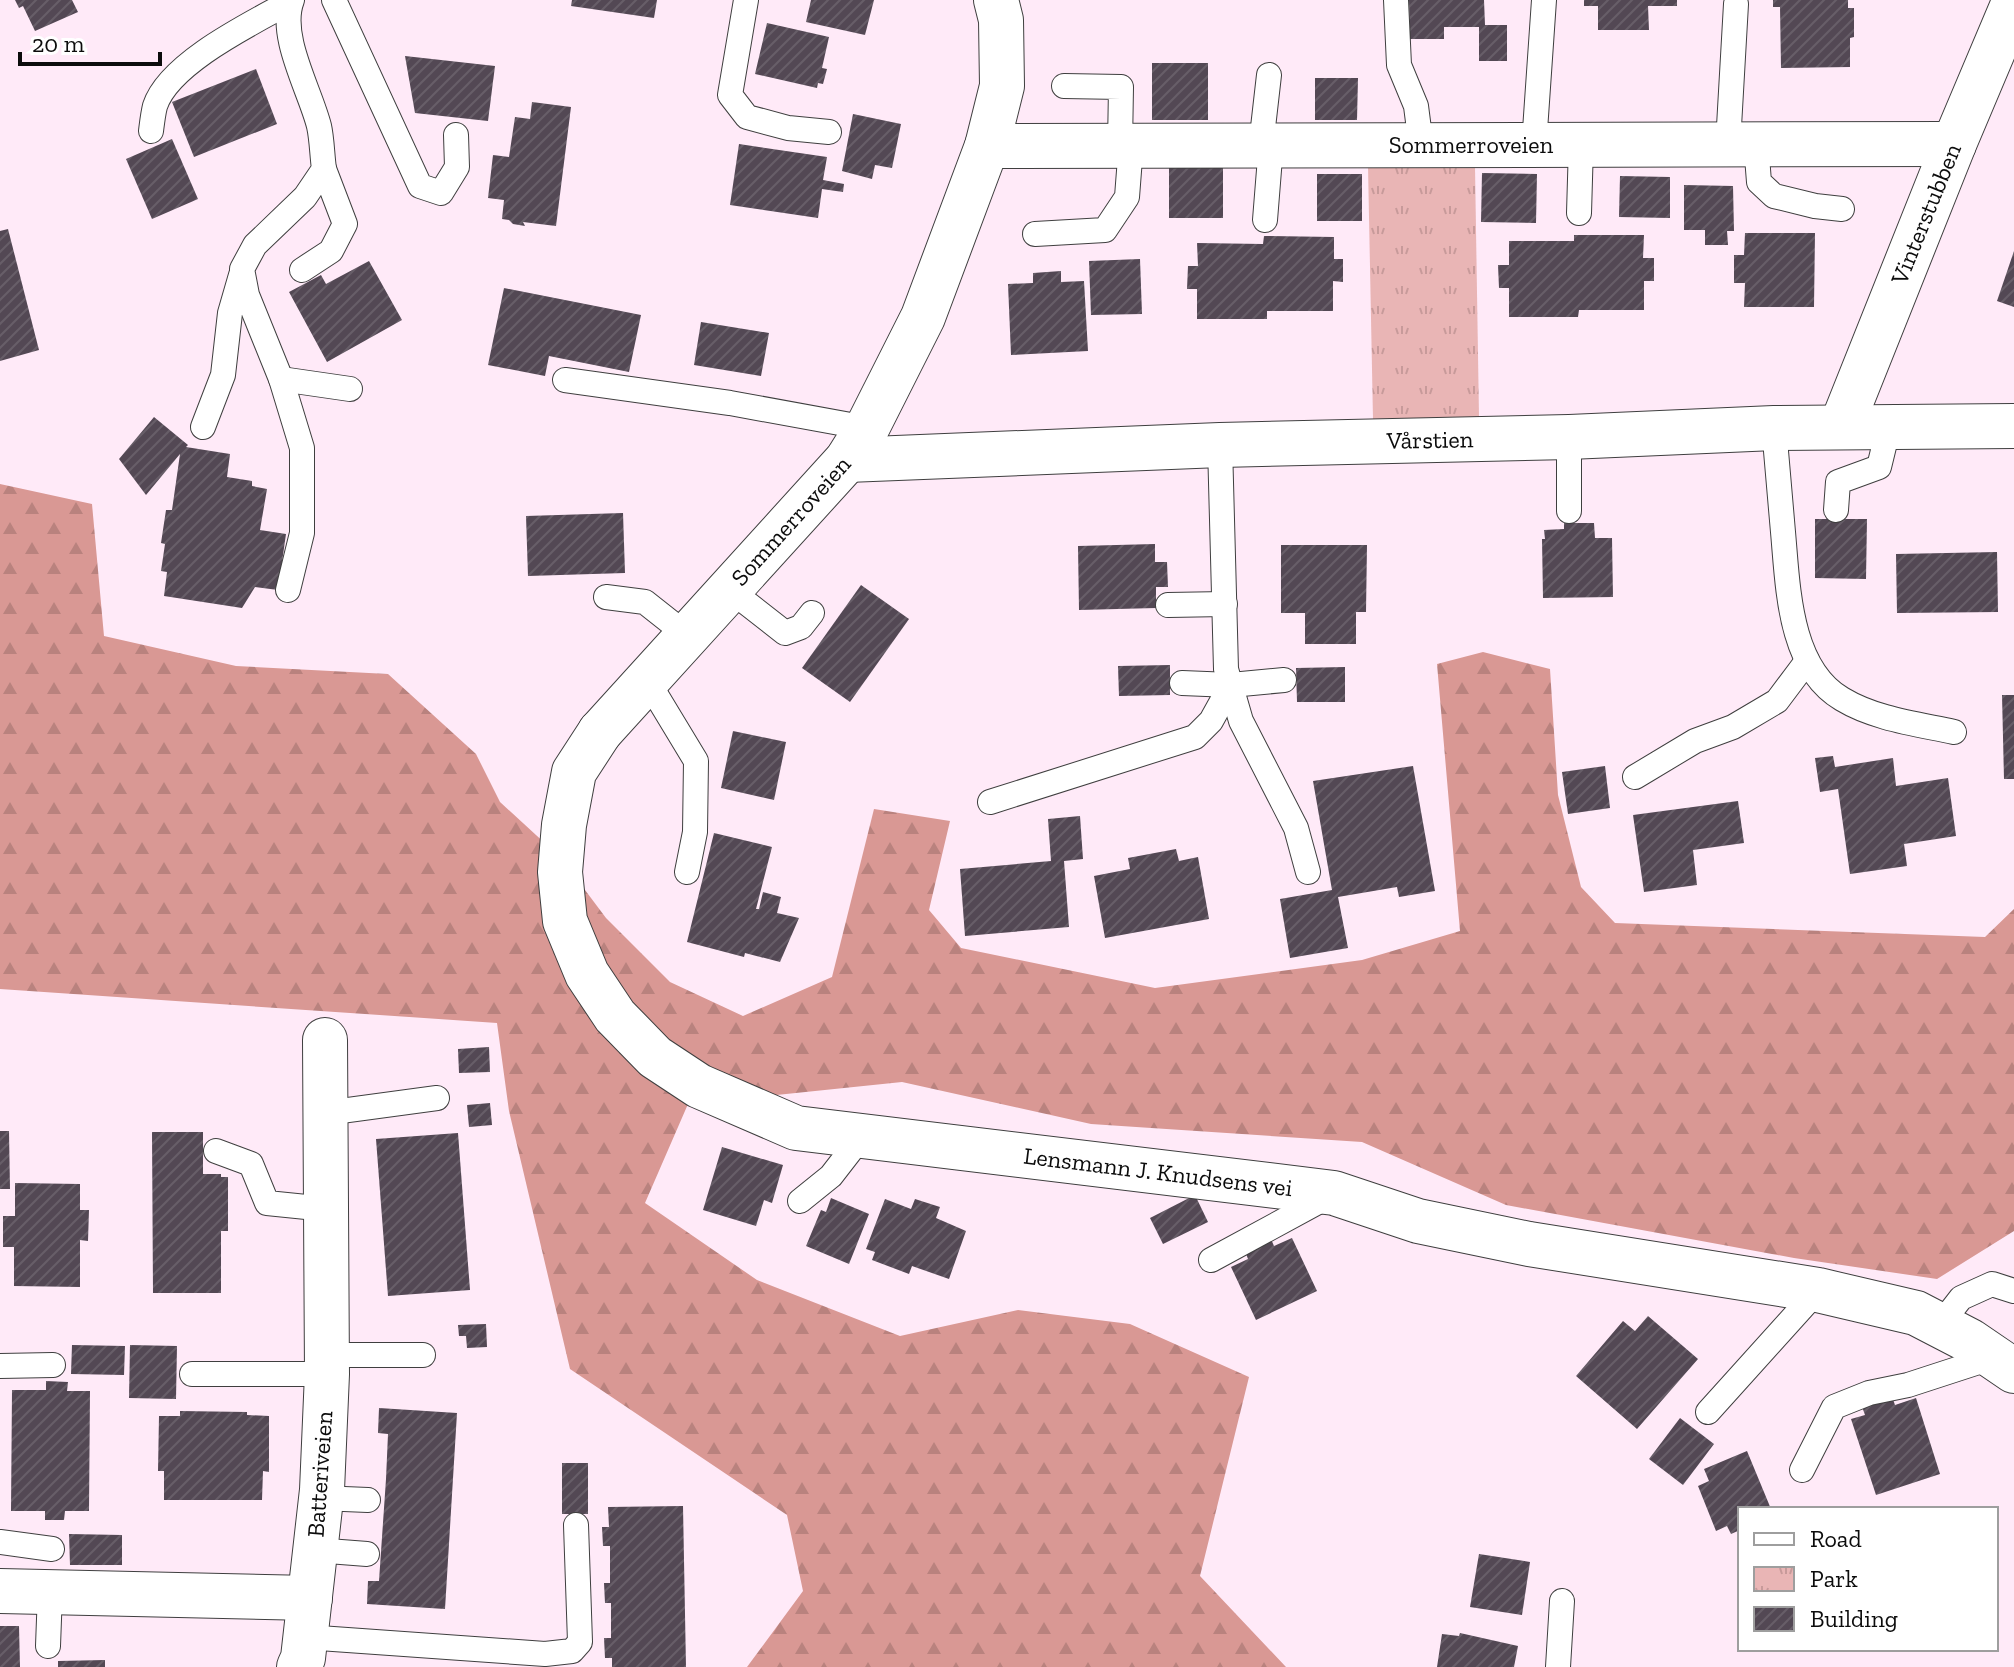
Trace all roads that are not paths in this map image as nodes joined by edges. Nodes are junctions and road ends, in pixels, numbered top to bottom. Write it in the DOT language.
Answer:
graph roads {
  1 [pos="334,0"];
  2 [pos="746,0"];
  3 [pos="996,0"];
  4 [pos="1396,0"];
  5 [pos="1544,0"];
  6 [pos="291,1"];
  7 [pos="2014,2"];
  8 [pos="1736,4"];
  9 [pos="2004,57"];
  10 [pos="1269,75"];
  11 [pos="1064,86"];
  12 [pos="151,131"];
  13 [pos="829,132"];
  14 [pos="456,135"];
  15 [pos="1742,144"];
  16 [pos="1954,144"];
  17 [pos="1126,145"];
  18 [pos="1266,145"];
  19 [pos="1421,145"];
  20 [pos="1534,145"];
  21 [pos="1581,145"];
  22 [pos="987,146"];
  23 [pos="324,169"];
  24 [pos="1842,209"];
  25 [pos="1579,213"];
  26 [pos="1265,220"];
  27 [pos="1035,234"];
  28 [pos="242,269"];
  29 [pos="302,270"];
  30 [pos="281,379"];
  31 [pos="565,380"];
  32 [pos="350,389"];
  33 [pos="1889,426"];
  34 [pos="2014,426"];
  35 [pos="203,427"];
  36 [pos="1841,427"];
  37 [pos="1774,428"];
  38 [pos="1569,437"];
  39 [pos="857,444"];
  40 [pos="1220,445"];
  41 [pos="1836,510"];
  42 [pos="1569,511"];
  43 [pos="288,590"];
  44 [pos="730,590"];
  45 [pos="606,597"];
  46 [pos="1225,604"];
  47 [pos="1168,605"];
  48 [pos="812,613"];
  49 [pos="688,636"];
  50 [pos="1807,661"];
  51 [pos="647,680"];
  52 [pos="1284,680"];
  53 [pos="1182,683"];
  54 [pos="1231,685"];
  55 [pos="600,732"];
  56 [pos="1954,732"];
  57 [pos="1635,777"];
  58 [pos="990,802"];
  59 [pos="687,872"];
  60 [pos="1308,872"];
  61 [pos="325,1040"];
  62 [pos="437,1098"];
  63 [pos="326,1113"];
  64 [pos="862,1136"];
  65 [pos="216,1151"];
  66 [pos="1334,1193"];
  67 [pos="800,1201"];
  68 [pos="326,1209"];
  69 [pos="1211,1260"];
  70 [pos="1818,1290"];
  71 [pos="2014,1291"];
  72 [pos="1940,1325"];
  73 [pos="423,1355"];
  74 [pos="327,1364"];
  75 [pos="2004,1364"];
  76 [pos="53,1365"];
  77 [pos="0,1366"];
  78 [pos="192,1374"];
  79 [pos="1708,1412"];
  80 [pos="1802,1470"];
  81 [pos="320,1498"];
  82 [pos="368,1500"];
  83 [pos="576,1525"];
  84 [pos="0,1542"];
  85 [pos="52,1549"];
  86 [pos="315,1550"];
  87 [pos="367,1554"];
  88 [pos="0,1591"];
  89 [pos="50,1592"];
  90 [pos="1562,1601"];
  91 [pos="305,1634"];
  92 [pos="48,1646"];
  93 [pos="1558,1667"];
  1 -- 14 [label="lane"];
  2 -- 13 [label="lane"];
  3 -- 22 [label="street, Sommerroveien"];
  4 -- 19 [label="lane"];
  5 -- 20 [label="lane"];
  6 -- 12 [label="lane"];
  6 -- 23 [label="lane"];
  7 -- 9 [label="street, Vinterstubben"];
  8 -- 15 [label="lane"];
  9 -- 16 [label="street, Vinterstubben"];
  10 -- 18 [label="lane"];
  11 -- 17 [label="lane"];
  15 -- 16 [label="street, Sommerroveien"];
  15 -- 21 [label="street, Sommerroveien"];
  15 -- 24 [label="lane"];
  16 -- 36 [label="street, Vinterstubben"];
  17 -- 18 [label="street, Sommerroveien"];
  17 -- 22 [label="street, Sommerroveien"];
  17 -- 27 [label="lane"];
  18 -- 19 [label="street, Sommerroveien"];
  18 -- 26 [label="lane"];
  19 -- 20 [label="street, Sommerroveien"];
  20 -- 21 [label="street, Sommerroveien"];
  21 -- 25 [label="lane"];
  22 -- 39 [label="street, Sommerroveien"];
  23 -- 28 [label="lane"];
  23 -- 29 [label="lane"];
  28 -- 30 [label="lane"];
  28 -- 35 [label="lane"];
  30 -- 32 [label="lane"];
  30 -- 43 [label="lane"];
  31 -- 39 [label="lane"];
  33 -- 34 [label="street, Vårstien"];
  33 -- 36 [label="street, Vårstien"];
  33 -- 41 [label="lane"];
  36 -- 37 [label="street, Vårstien"];
  37 -- 38 [label="street, Vårstien"];
  37 -- 50 [label="lane"];
  38 -- 40 [label="street, Vårstien"];
  38 -- 42 [label="lane"];
  39 -- 40 [label="street, Vårstien"];
  39 -- 44 [label="street, Sommerroveien"];
  40 -- 46 [label="lane"];
  44 -- 48 [label="lane"];
  44 -- 49 [label="street, Sommerroveien"];
  45 -- 49 [label="lane"];
  46 -- 47 [label="lane"];
  46 -- 54 [label="lane"];
  49 -- 51 [label="street, Sommerroveien"];
  50 -- 56 [label="lane"];
  50 -- 57 [label="lane"];
  51 -- 55 [label="street, Sommerroveien"];
  51 -- 59 [label="lane"];
  52 -- 54 [label="lane"];
  53 -- 54 [label="lane"];
  54 -- 58 [label="lane"];
  54 -- 60 [label="lane"];
  55 -- 64 [label="street, Lensmann J. Knudsens vei"];
  61 -- 63 [label="street, Batteriveien"];
  62 -- 63 [label="lane"];
  63 -- 68 [label="street, Batteriveien"];
  64 -- 66 [label="street, Lensmann J. Knudsens vei"];
  64 -- 67 [label="lane"];
  65 -- 68 [label="lane"];
  66 -- 69 [label="lane"];
  66 -- 70 [label="street, Lensmann J. Knudsens vei"];
  68 -- 74 [label="street, Batteriveien"];
  70 -- 72 [label="street, Lensmann J. Knudsens vei"];
  70 -- 79 [label="lane"];
  71 -- 72 [label="lane"];
  72 -- 75 [label="street, Lensmann J. Knudsens vei"];
  73 -- 74 [label="lane"];
  74 -- 78 [label="lane"];
  74 -- 81 [label="street, Batteriveien"];
  75 -- 80 [label="lane"];
  76 -- 77 [label="lane"];
  81 -- 82 [label="lane"];
  81 -- 86 [label="street, Batteriveien"];
  83 -- 91 [label="lane"];
  84 -- 85 [label="lane"];
  86 -- 87 [label="lane"];
  86 -- 91 [label="street, Batteriveien"];
  88 -- 89 [label="street"];
  89 -- 91 [label="street"];
  89 -- 92 [label="lane"];
  90 -- 93 [label="lane"];
}
